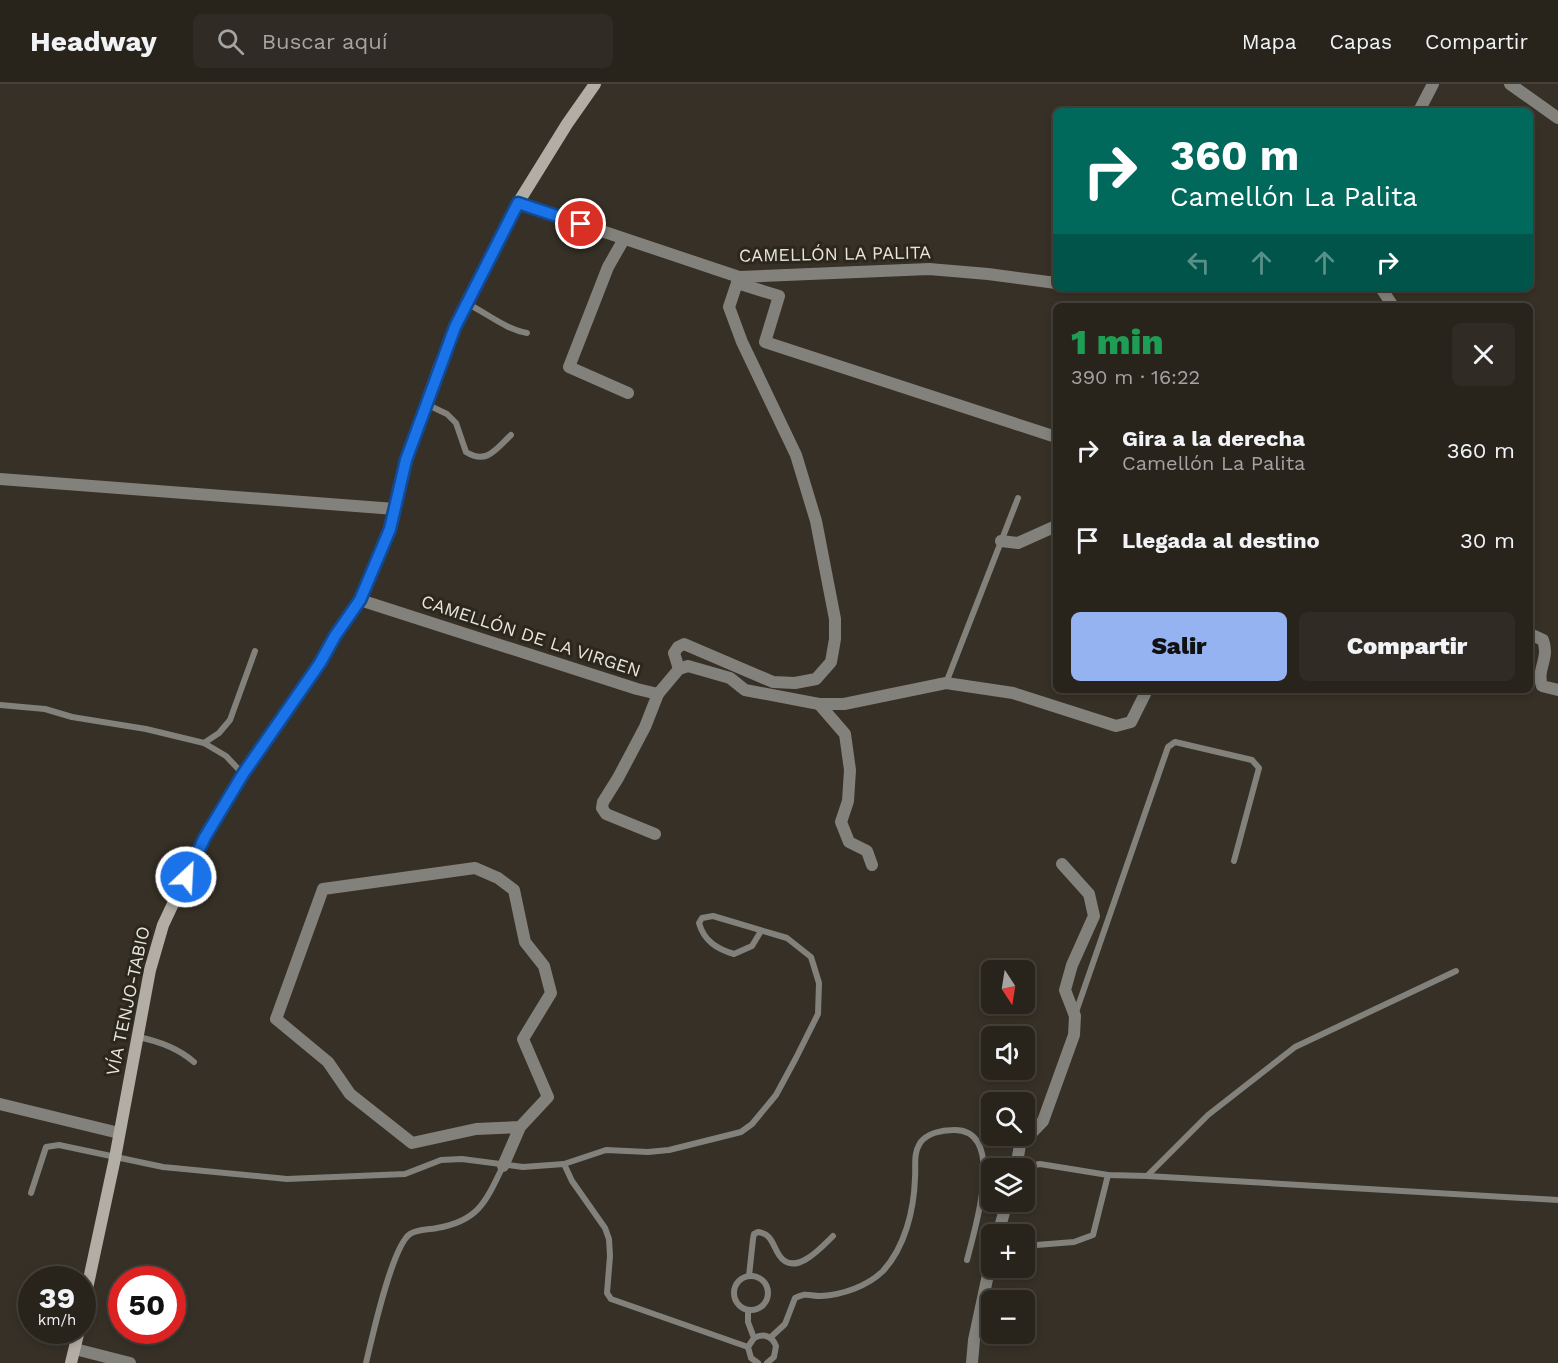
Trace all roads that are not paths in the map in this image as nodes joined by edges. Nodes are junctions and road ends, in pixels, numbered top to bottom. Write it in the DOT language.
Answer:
graph roads {
  1 [pos="595,84"];
  2 [pos="1433,84"];
  3 [pos="1509,84"];
  4 [pos="1421,108"];
  5 [pos="1558,118"];
  6 [pos="518,203"];
  7 [pos="624,238"];
  8 [pos="738,280"];
  9 [pos="1053,284"];
  10 [pos="466,303"];
  11 [pos="527,333"];
  12 [pos="628,393"];
  13 [pos="426,404"];
  14 [pos="511,435"];
  15 [pos="1053,436"];
  16 [pos="0,479"];
  17 [pos="1018,498"];
  18 [pos="395,509"];
  19 [pos="1053,527"];
  20 [pos="1001,541"];
  21 [pos="360,600"];
  22 [pos="1533,635"];
  23 [pos="255,651"];
  24 [pos="679,669"];
  25 [pos="946,684"];
  26 [pos="1558,690"];
  27 [pos="1145,693"];
  28 [pos="658,694"];
  29 [pos="819,704"];
  30 [pos="0,705"];
  31 [pos="204,742"];
  32 [pos="243,774"];
  33 [pos="655,834"];
  34 [pos="1234,861"];
  35 [pos="1062,864"];
  36 [pos="872,865"];
  37 [pos="761,931"];
  38 [pos="1456,970"];
  39 [pos="1075,1016"];
  40 [pos="137,1037"];
  41 [pos="194,1062"];
  42 [pos="0,1104"];
  43 [pos="520,1127"];
  44 [pos="119,1133"];
  45 [pos="115,1158"];
  46 [pos="1018,1158"];
  47 [pos="564,1164"];
  48 [pos="1035,1165"];
  49 [pos="503,1166"];
  50 [pos="1108,1175"];
  51 [pos="1148,1176"];
  52 [pos="31,1193"];
  53 [pos="1558,1200"];
  54 [pos="833,1236"];
  55 [pos="1035,1245"];
  56 [pos="967,1260"];
  57 [pos="92,1266"];
  58 [pos="749,1276"];
  59 [pos="987,1278"];
  60 [pos="747,1310"];
  61 [pos="754,1338"];
  62 [pos="770,1338"];
  63 [pos="76,1344"];
  64 [pos="748,1347"];
  65 [pos="75,1349"];
  66 [pos="769,1362"];
  67 [pos="72,1363"];
  68 [pos="130,1363"];
  69 [pos="366,1363"];
  70 [pos="758,1363"];
  71 [pos="972,1363"];
  1 -- 6 [label="main road, VÍA TENJO-TABIO"];
  2 -- 4 [label="street"];
  3 -- 5 [label="street"];
  6 -- 7 [label="street, CAMELLÓN LA PALITA"];
  6 -- 10 [label="main road, VÍA TENJO-TABIO"];
  7 -- 8 [label="street, CAMELLÓN LA PALITA"];
  7 -- 12 [label="street"];
  8 -- 9 [label="street, CAMELLÓN LA PALITA"];
  8 -- 15 [label="street"];
  8 -- 24 [label="street"];
  10 -- 11 [label="lane"];
  10 -- 13 [label="main road, VÍA TENJO-TABIO"];
  13 -- 14 [label="lane"];
  13 -- 18 [label="main road, VÍA TENJO-TABIO"];
  16 -- 18 [label="street"];
  17 -- 20 [label="lane"];
  18 -- 21 [label="main road, VÍA TENJO-TABIO"];
  19 -- 20 [label="street"];
  20 -- 25 [label="lane"];
  21 -- 28 [label="street, CAMELLÓN DE LA VIRGEN"];
  21 -- 32 [label="main road, VÍA TENJO-TABIO"];
  22 -- 26 [label="street"];
  23 -- 31 [label="lane"];
  24 -- 28 [label="street, CAMELLÓN DE LA VIRGEN"];
  24 -- 29 [label="street"];
  25 -- 27 [label="street"];
  25 -- 29 [label="street"];
  28 -- 33 [label="street"];
  29 -- 36 [label="street"];
  30 -- 31 [label="lane"];
  31 -- 32 [label="lane"];
  32 -- 40 [label="main road, VÍA TENJO-TABIO"];
  34 -- 39 [label="lane"];
  35 -- 39 [label="street"];
  37 -- 37 [label="lane"];
  37 -- 47 [label="lane"];
  38 -- 51 [label="lane"];
  39 -- 46 [label="street"];
  40 -- 41 [label="lane"];
  40 -- 44 [label="main road, VÍA TENJO-TABIO"];
  42 -- 44 [label="street"];
  43 -- 43 [label="street"];
  43 -- 49 [label="street"];
  44 -- 45 [label="main road, VÍA TENJO-TABIO"];
  45 -- 49 [label="lane"];
  45 -- 52 [label="lane"];
  45 -- 57 [label="main road, VÍA TENJO-TABIO"];
  47 -- 49 [label="lane"];
  47 -- 64 [label="lane"];
  48 -- 50 [label="lane"];
  49 -- 69 [label="lane"];
  50 -- 51 [label="lane"];
  50 -- 55 [label="lane"];
  51 -- 53 [label="lane"];
  54 -- 58 [label="lane"];
  56 -- 62 [label="lane"];
  58 -- 60 [label="lane"];
  58 -- 60 [label="lane"];
  59 -- 71 [label="street"];
  60 -- 61 [label="lane"];
  61 -- 62 [label="lane"];
  61 -- 64 [label="lane"];
  62 -- 66 [label="lane"];
  63 -- 65 [label="main road"];
  64 -- 70 [label="lane"];
  65 -- 67 [label="main road"];
  65 -- 68 [label="street"];
}
